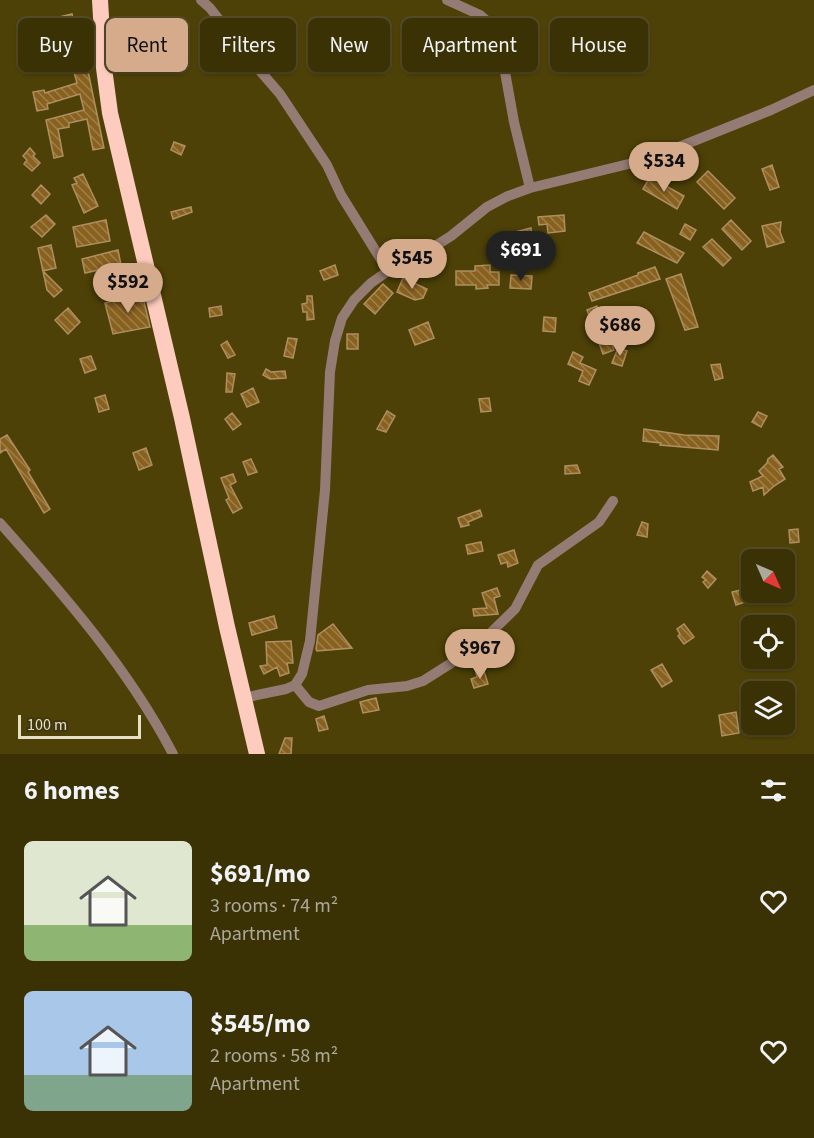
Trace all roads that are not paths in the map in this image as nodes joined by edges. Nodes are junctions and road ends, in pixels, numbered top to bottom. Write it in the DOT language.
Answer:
graph roads {
  1 [pos="100,0"];
  2 [pos="201,0"];
  3 [pos="447,0"];
  4 [pos="814,90"];
  5 [pos="530,188"];
  6 [pos="388,271"];
  7 [pos="613,501"];
  8 [pos="0,523"];
  9 [pos="295,685"];
  10 [pos="243,698"];
  11 [pos="173,754"];
  12 [pos="257,754"];
  1 -- 10 [label="highway"];
  2 -- 6 [label="street"];
  3 -- 5 [label="street"];
  4 -- 5 [label="street"];
  5 -- 6 [label="street"];
  6 -- 9 [label="street"];
  7 -- 9 [label="street"];
  8 -- 11 [label="street"];
  9 -- 10 [label="street"];
  10 -- 12 [label="highway"];
}
